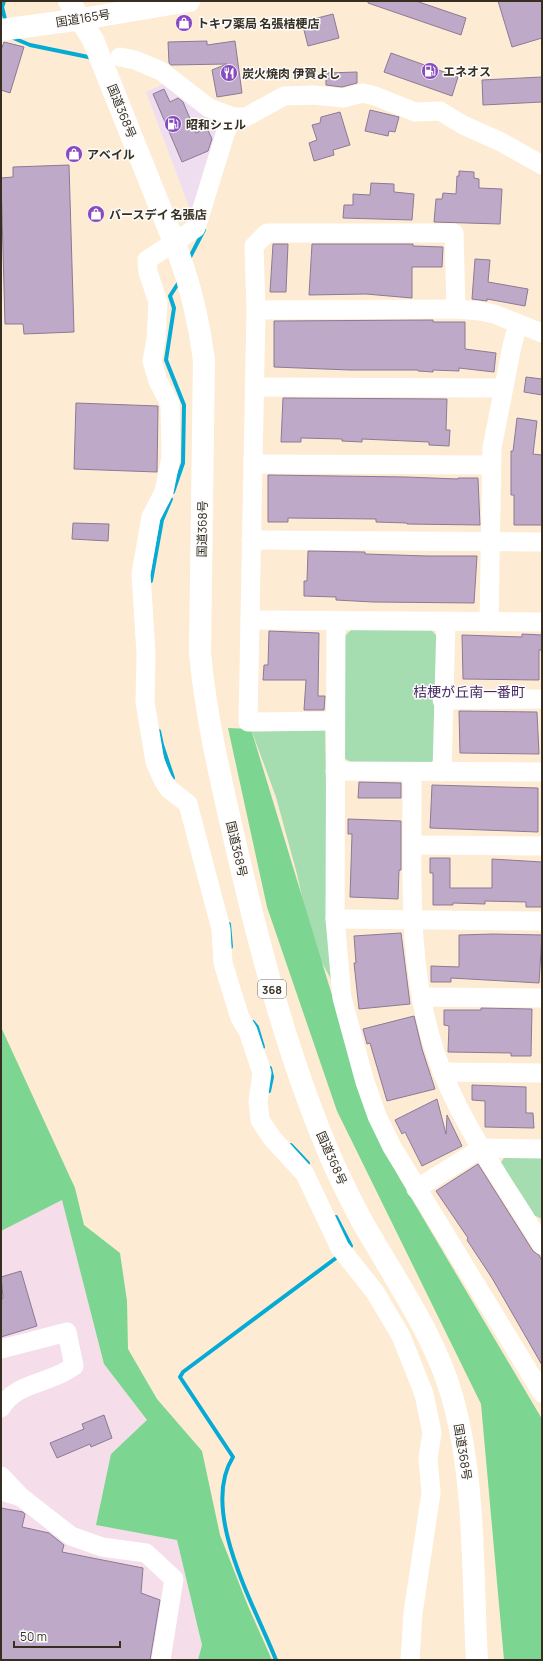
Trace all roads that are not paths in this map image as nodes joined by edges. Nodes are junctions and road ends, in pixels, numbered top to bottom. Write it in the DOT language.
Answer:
graph roads {
  1 [pos="69,1"];
  2 [pos="189,1"];
  3 [pos="79,10"];
  4 [pos="1,30"];
  5 [pos="113,64"];
  6 [pos="230,124"];
  7 [pos="542,165"];
  8 [pos="176,247"];
  9 [pos="456,309"];
  10 [pos="256,310"];
  11 [pos="518,324"];
  12 [pos="542,333"];
  13 [pos="254,387"];
  14 [pos="504,388"];
  15 [pos="253,464"];
  16 [pos="491,465"];
  17 [pos="251,540"];
  18 [pos="489,542"];
  19 [pos="542,542"];
  20 [pos="250,620"];
  21 [pos="336,621"];
  22 [pos="446,621"];
  23 [pos="489,622"];
  24 [pos="542,622"];
  25 [pos="542,699"];
  26 [pos="442,700"];
  27 [pos="335,721"];
  28 [pos="335,771"];
  29 [pos="412,772"];
  30 [pos="442,772"];
  31 [pos="542,772"];
  32 [pos="413,845"];
  33 [pos="542,846"];
  34 [pos="335,919"];
  35 [pos="413,920"];
  36 [pos="542,921"];
  37 [pos="421,997"];
  38 [pos="542,998"];
  39 [pos="442,1072"];
  40 [pos="542,1073"];
  41 [pos="482,1148"];
  42 [pos="542,1149"];
  43 [pos="416,1189"];
  44 [pos="536,1225"];
  45 [pos="542,1245"];
  46 [pos="1,1349"];
  47 [pos="542,1393"];
  48 [pos="1,1408"];
  49 [pos="1,1476"];
  50 [pos="1,1491"];
  51 [pos="22,1497"];
  52 [pos="161,1660"];
  53 [pos="410,1660"];
  54 [pos="477,1660"];
  1 -- 3 [label="highway, 368"];
  2 -- 3 [label="highway, 国道165号"];
  3 -- 4 [label="highway, 国道165号"];
  3 -- 5 [label="highway, 国道368号 / 368"];
  5 -- 6 [label="street"];
  5 -- 8 [label="highway, 国道368号 / 368"];
  6 -- 7 [label="street"];
  6 -- 8 [label="street"];
  8 -- 53 [label="street"];
  8 -- 54 [label="highway, 国道368号 / 368"];
  9 -- 10 [label="street"];
  9 -- 10 [label="street"];
  9 -- 11 [label="street"];
  10 -- 13 [label="street"];
  11 -- 12 [label="street"];
  11 -- 14 [label="street"];
  13 -- 14 [label="street"];
  13 -- 15 [label="street"];
  14 -- 16 [label="street"];
  15 -- 16 [label="street"];
  15 -- 17 [label="street"];
  16 -- 18 [label="street"];
  17 -- 18 [label="street"];
  17 -- 20 [label="street"];
  18 -- 19 [label="street"];
  18 -- 23 [label="street"];
  20 -- 21 [label="street"];
  20 -- 27 [label="street"];
  21 -- 22 [label="street"];
  21 -- 27 [label="street"];
  22 -- 23 [label="street"];
  22 -- 26 [label="street"];
  23 -- 24 [label="street"];
  25 -- 26 [label="street"];
  26 -- 30 [label="street"];
  27 -- 28 [label="street"];
  28 -- 29 [label="street"];
  28 -- 34 [label="street"];
  29 -- 30 [label="street"];
  29 -- 32 [label="street"];
  30 -- 31 [label="street"];
  32 -- 33 [label="street"];
  32 -- 35 [label="street"];
  34 -- 35 [label="street"];
  34 -- 43 [label="street"];
  35 -- 36 [label="street"];
  35 -- 37 [label="street"];
  37 -- 38 [label="street"];
  37 -- 39 [label="street"];
  39 -- 40 [label="street"];
  39 -- 41 [label="street"];
  41 -- 42 [label="street"];
  41 -- 43 [label="street"];
  41 -- 44 [label="street"];
  43 -- 47 [label="street"];
  44 -- 45 [label="street"];
  46 -- 48 [label="street"];
  49 -- 51 [label="street"];
  50 -- 51 [label="street"];
  51 -- 52 [label="street"];
}
